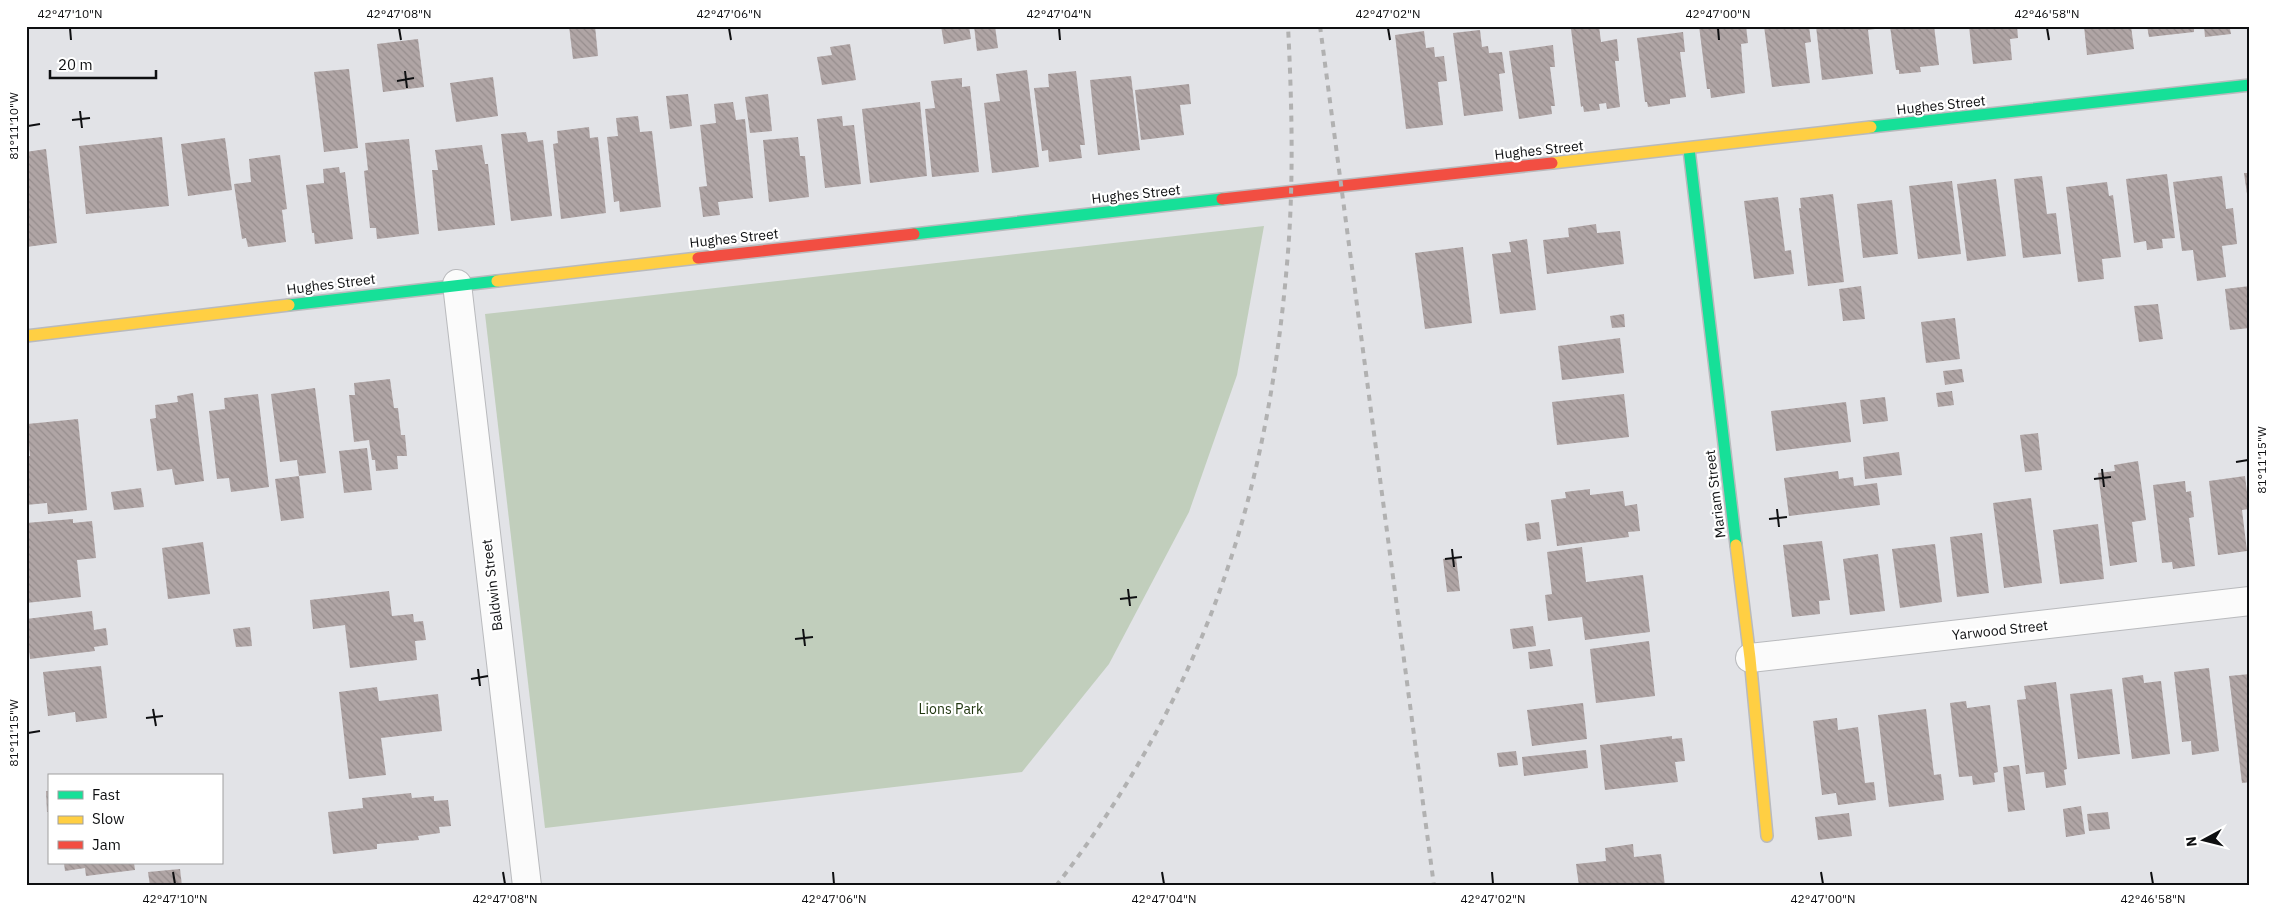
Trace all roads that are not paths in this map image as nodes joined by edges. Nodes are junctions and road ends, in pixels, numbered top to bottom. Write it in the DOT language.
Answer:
graph roads {
  1 [pos="2250,85"];
  2 [pos="1689,149"];
  3 [pos="457,284"];
  4 [pos="26,336"];
  5 [pos="2250,601"];
  6 [pos="1750,658"];
  7 [pos="1767,836"];
  8 [pos="527,886"];
  1 -- 2 [label="street, Hughes Street"];
  2 -- 3 [label="street, Hughes Street"];
  2 -- 6 [label="street, Mariam Street"];
  3 -- 4 [label="street, Hughes Street"];
  3 -- 8 [label="street, Baldwin Street"];
  5 -- 6 [label="street, Yarwood Street"];
  6 -- 7 [label="street, Mariam Street"];
}
